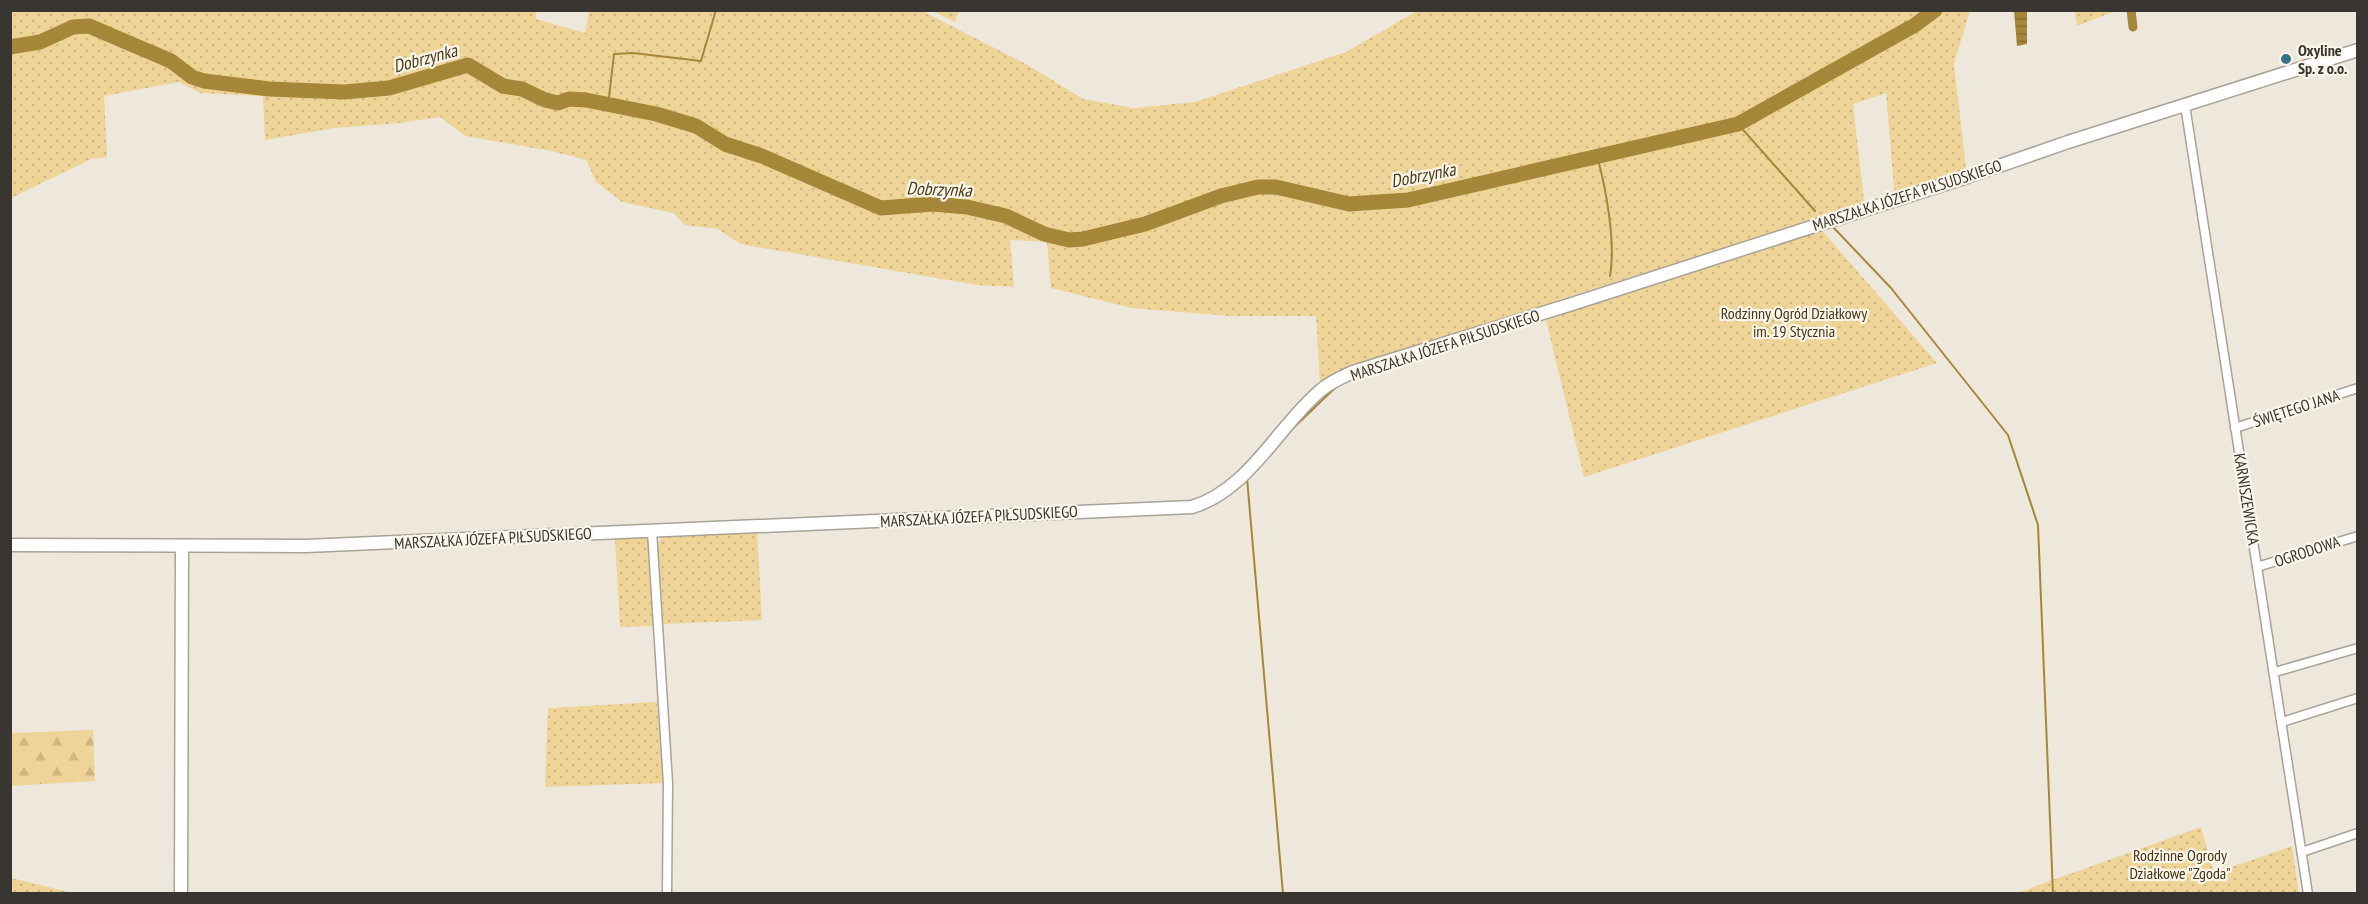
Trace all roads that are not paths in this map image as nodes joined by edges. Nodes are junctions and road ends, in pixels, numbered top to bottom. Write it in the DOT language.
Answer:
graph roads {
  1 [pos="2358,50"];
  2 [pos="2185,105"];
  3 [pos="2358,388"];
  4 [pos="2235,428"];
  5 [pos="652,531"];
  6 [pos="2358,536"];
  7 [pos="10,545"];
  8 [pos="182,547"];
  9 [pos="2257,567"];
  10 [pos="2358,648"];
  11 [pos="2275,672"];
  12 [pos="2358,698"];
  13 [pos="2282,722"];
  14 [pos="2358,833"];
  15 [pos="2302,852"];
  16 [pos="182,894"];
  17 [pos="667,894"];
  18 [pos="2308,894"];
  1 -- 2 [label="street, MARSZAŁKA JÓZEFA PIŁSUDSKIEGO"];
  2 -- 4 [label="street, KARNISZEWICKA"];
  2 -- 5 [label="street, MARSZAŁKA JÓZEFA PIŁSUDSKIEGO"];
  3 -- 4 [label="street, ŚWIĘTEGO JANA"];
  4 -- 9 [label="street, KARNISZEWICKA"];
  5 -- 8 [label="street, MARSZAŁKA JÓZEFA PIŁSUDSKIEGO"];
  5 -- 17 [label="street"];
  6 -- 9 [label="street, OGRODOWA"];
  7 -- 8 [label="street, MARSZAŁKA JÓZEFA PIŁSUDSKIEGO"];
  8 -- 16 [label="street"];
  9 -- 11 [label="street, KARNISZEWICKA"];
  10 -- 11 [label="street"];
  11 -- 13 [label="street, KARNISZEWICKA"];
  12 -- 13 [label="street"];
  13 -- 15 [label="street, KARNISZEWICKA"];
  14 -- 15 [label="street"];
  15 -- 18 [label="street, KARNISZEWICKA"];
}
